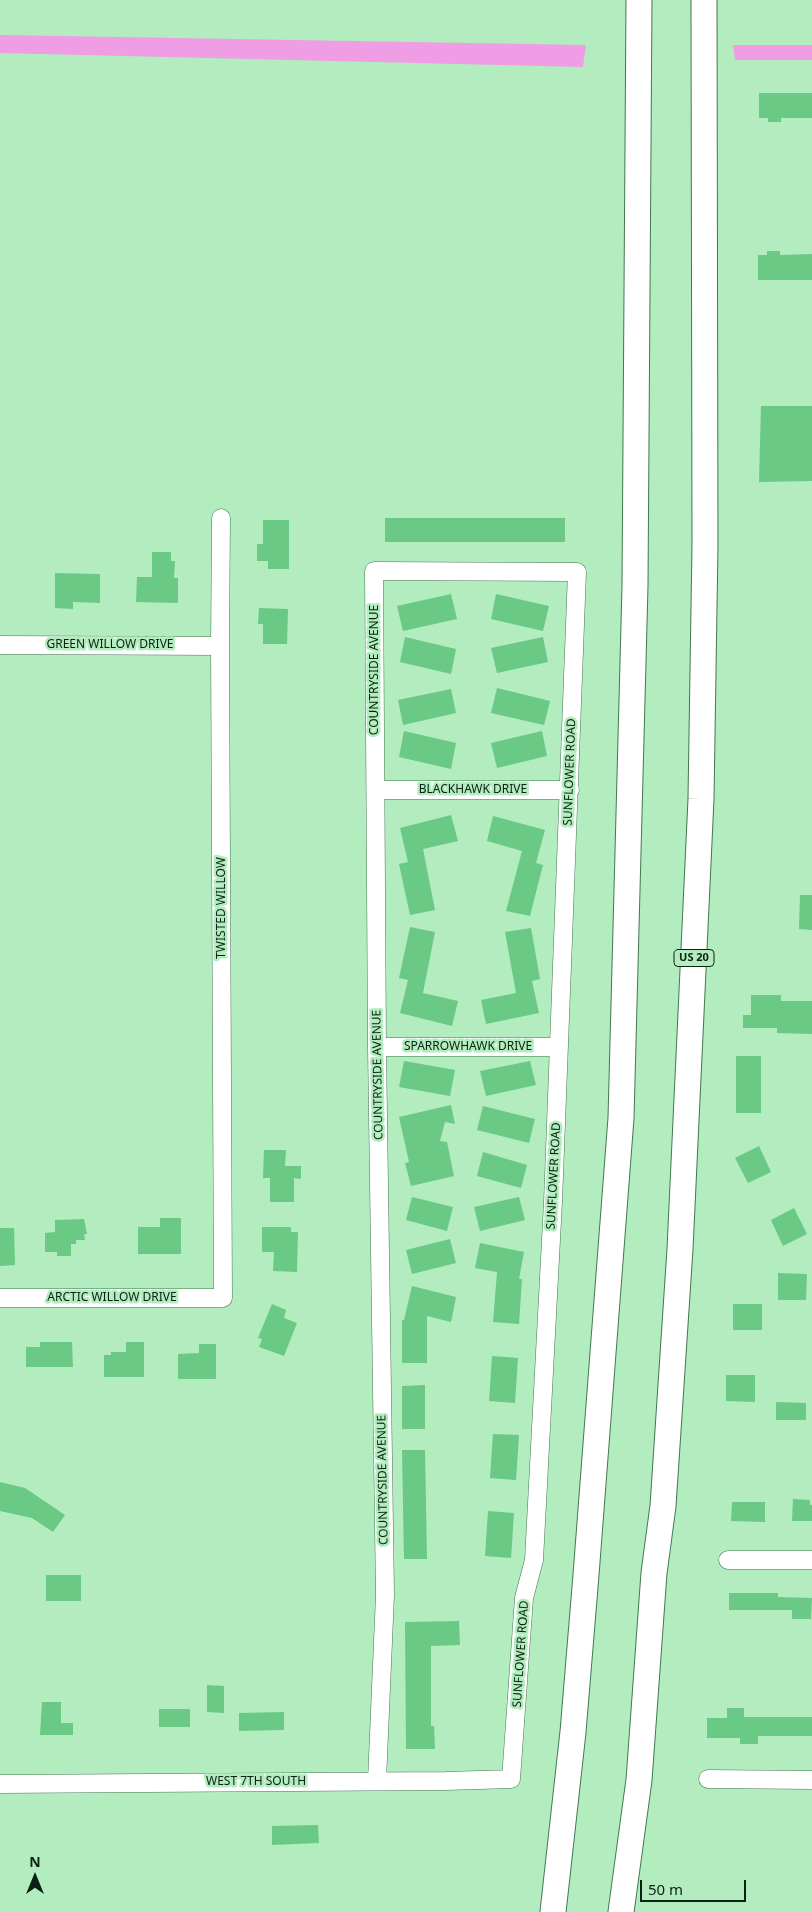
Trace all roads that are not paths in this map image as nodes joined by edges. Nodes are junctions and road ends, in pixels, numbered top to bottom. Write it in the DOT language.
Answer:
graph roads {
  1 [pos="639,0"];
  2 [pos="704,0"];
  3 [pos="221,518"];
  4 [pos="577,572"];
  5 [pos="0,645"];
  6 [pos="220,646"];
  7 [pos="376,790"];
  8 [pos="570,790"];
  9 [pos="377,1047"];
  10 [pos="559,1047"];
  11 [pos="0,1298"];
  12 [pos="224,1298"];
  13 [pos="728,1560"];
  14 [pos="812,1560"];
  15 [pos="512,1779"];
  16 [pos="708,1779"];
  17 [pos="812,1780"];
  18 [pos="378,1781"];
  19 [pos="0,1784"];
  20 [pos="553,1912"];
  21 [pos="621,1912"];
  1 -- 20 [label="highway"];
  2 -- 21 [label="highway, US 20"];
  3 -- 6 [label="street, TWISTED WILLOW"];
  4 -- 7 [label="street, COUNTRYSIDE AVENUE"];
  4 -- 8 [label="street, SUNFLOWER ROAD"];
  5 -- 6 [label="street, GREEN WILLOW DRIVE"];
  6 -- 12 [label="street, TWISTED WILLOW"];
  7 -- 8 [label="street, BLACKHAWK DRIVE"];
  7 -- 9 [label="street, COUNTRYSIDE AVENUE"];
  8 -- 10 [label="street, SUNFLOWER ROAD"];
  9 -- 10 [label="street, SPARROWHAWK DRIVE"];
  9 -- 18 [label="street, COUNTRYSIDE AVENUE"];
  10 -- 15 [label="street, SUNFLOWER ROAD"];
  11 -- 12 [label="street, ARCTIC WILLOW DRIVE"];
  13 -- 14 [label="street"];
  15 -- 18 [label="street, WEST 7TH SOUTH"];
  16 -- 17 [label="street"];
  18 -- 19 [label="street, WEST 7TH SOUTH"];
}
